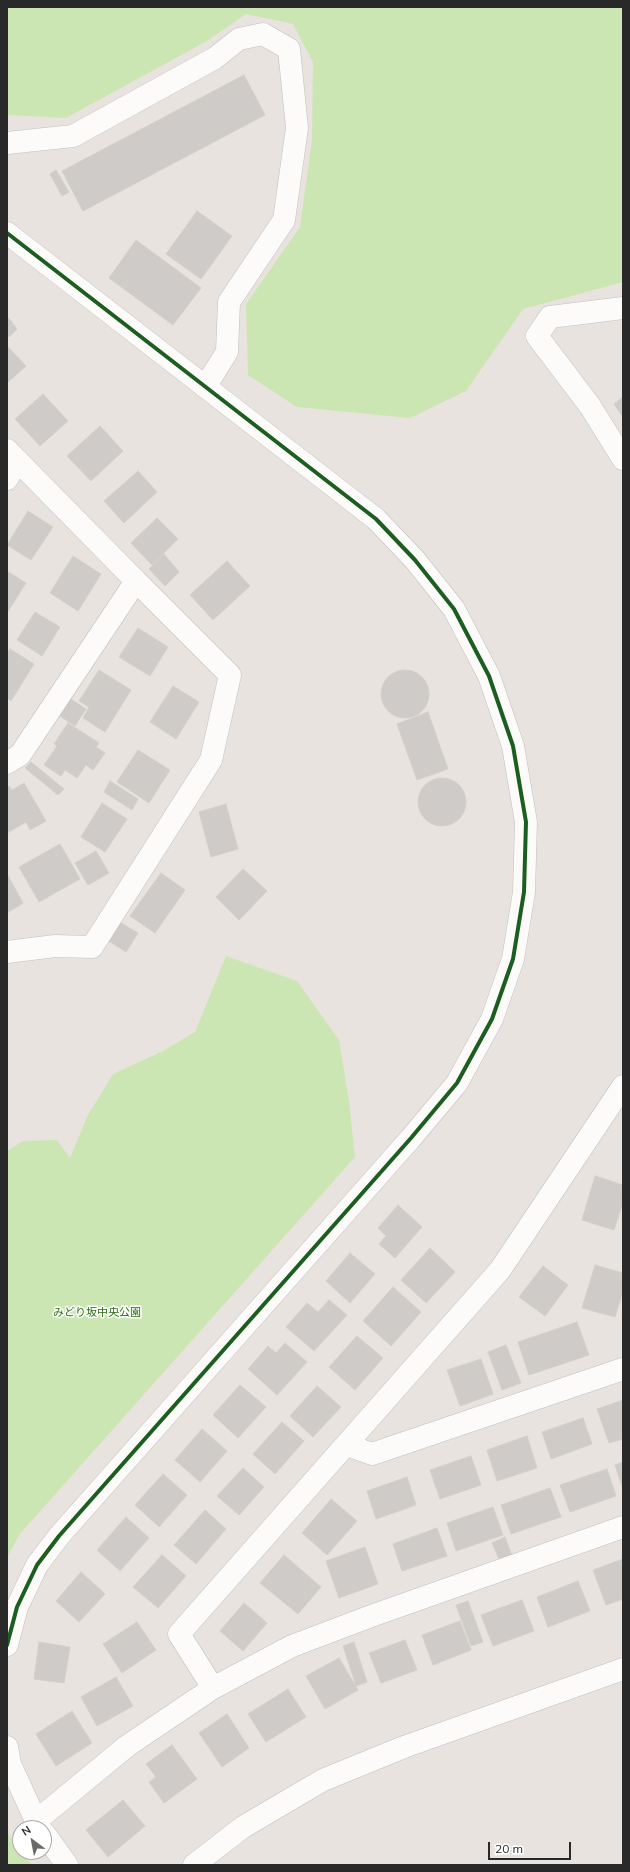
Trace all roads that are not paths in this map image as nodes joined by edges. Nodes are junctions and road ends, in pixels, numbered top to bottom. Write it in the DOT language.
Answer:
graph roads {
  1 [pos="7,144"];
  2 [pos="7,233"];
  3 [pos="623,308"];
  4 [pos="205,387"];
  5 [pos="623,459"];
  6 [pos="11,463"];
  7 [pos="136,581"];
  8 [pos="7,763"];
  9 [pos="7,952"];
  10 [pos="622,1089"];
  11 [pos="623,1369"];
  12 [pos="347,1445"];
  13 [pos="623,1527"];
  14 [pos="7,1646"];
  15 [pos="623,1668"];
  16 [pos="212,1688"];
  17 [pos="7,1747"];
  18 [pos="37,1820"];
  19 [pos="48,1820"];
  20 [pos="52,1844"];
  21 [pos="67,1865"];
  22 [pos="194,1865"];
  1 -- 4 [label="street"];
  2 -- 4 [label="street"];
  3 -- 5 [label="street"];
  4 -- 14 [label="street"];
  6 -- 7 [label="street"];
  7 -- 8 [label="street"];
  7 -- 9 [label="street"];
  10 -- 12 [label="street"];
  11 -- 12 [label="street"];
  12 -- 16 [label="street"];
  13 -- 16 [label="street"];
  15 -- 22 [label="street"];
  16 -- 19 [label="street"];
  17 -- 18 [label="street"];
  20 -- 21 [label="street"];
}
